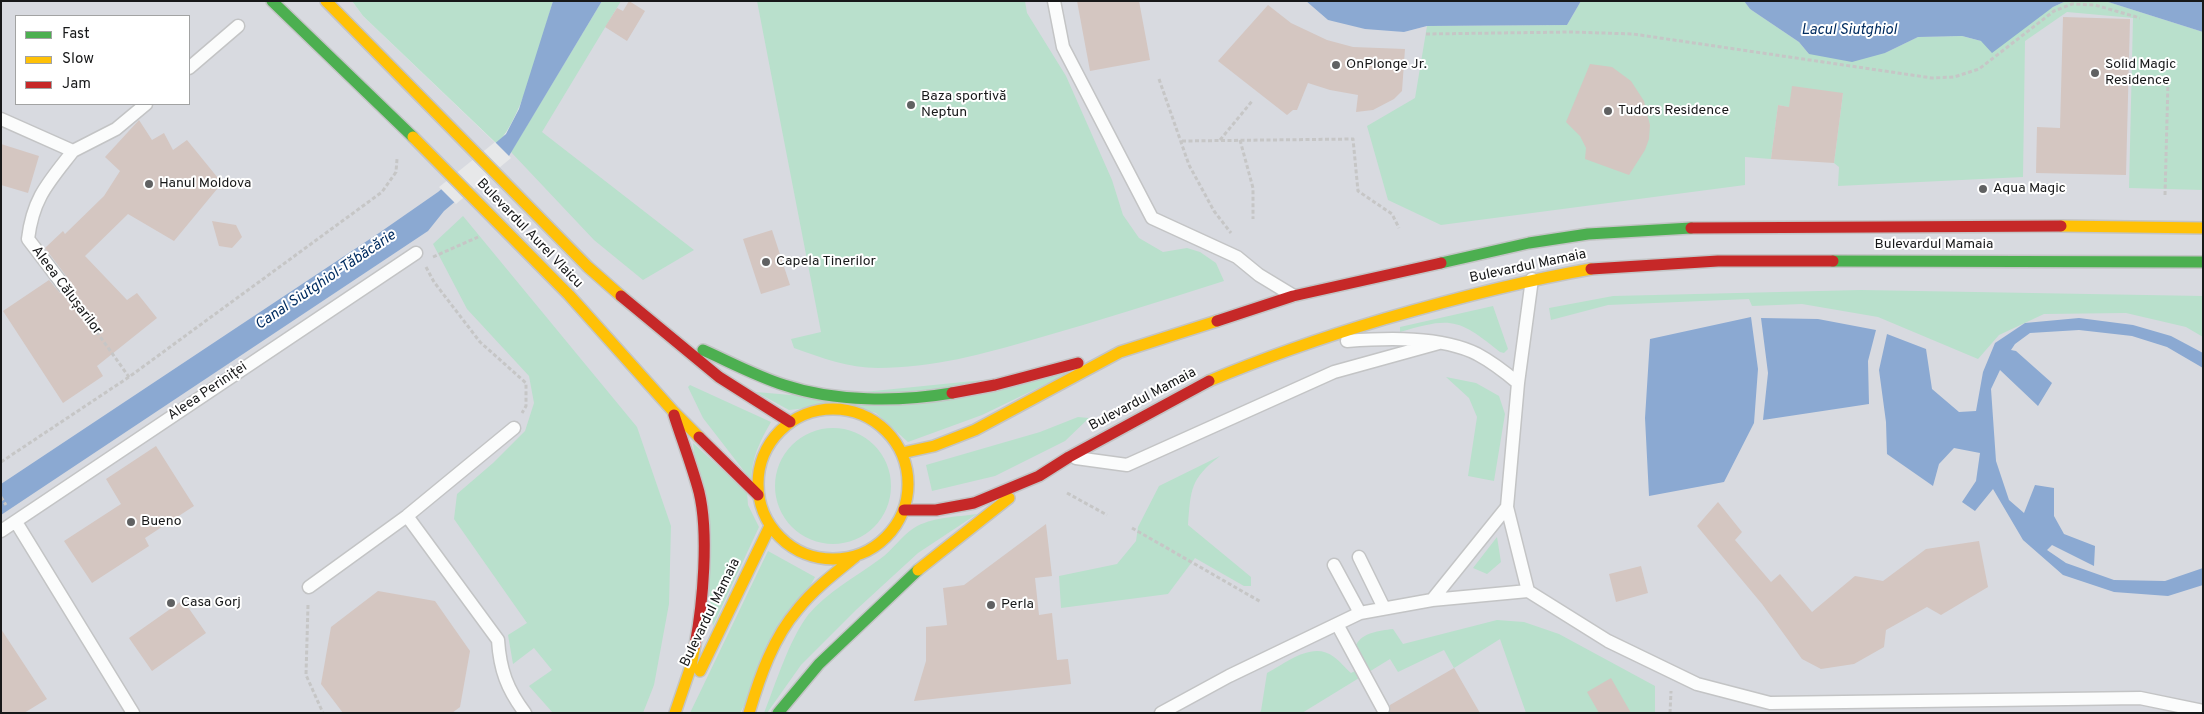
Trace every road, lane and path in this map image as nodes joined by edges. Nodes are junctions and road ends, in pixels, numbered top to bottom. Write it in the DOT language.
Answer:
graph roads {
  1 [pos="272,1"];
  2 [pos="326,1"];
  3 [pos="1055,2"];
  4 [pos="2140,18"];
  5 [pos="238,26"];
  6 [pos="1426,34"];
  7 [pos="190,67"];
  8 [pos="1159,79"];
  9 [pos="2168,81"];
  10 [pos="1254,100"];
  11 [pos="145,105"];
  12 [pos="1,119"];
  13 [pos="1240,140"];
  14 [pos="1182,141"];
  15 [pos="1220,141"];
  16 [pos="73,151"];
  17 [pos="398,153"];
  18 [pos="2165,195"];
  19 [pos="1253,219"];
  20 [pos="1399,228"];
  21 [pos="2203,228"];
  22 [pos="481,235"];
  23 [pos="1236,240"];
  24 [pos="420,257"];
  25 [pos="2203,262"];
  26 [pos="1532,279"];
  27 [pos="64,286"];
  28 [pos="1293,296"];
  29 [pos="661,330"];
  30 [pos="1440,343"];
  31 [pos="1306,344"];
  32 [pos="1120,352"];
  33 [pos="129,377"];
  34 [pos="1518,383"];
  35 [pos="673,411"];
  36 [pos="790,422"];
  37 [pos="514,428"];
  38 [pos="902,453"];
  39 [pos="1069,457"];
  40 [pos="1,462"];
  41 [pos="1038,476"];
  42 [pos="1067,494"];
  43 [pos="758,496"];
  44 [pos="1507,507"];
  45 [pos="904,510"];
  46 [pos="1107,515"];
  47 [pos="407,516"];
  48 [pos="16,522"];
  49 [pos="770,526"];
  50 [pos="1132,528"];
  51 [pos="1,531"];
  52 [pos="855,557"];
  53 [pos="1359,557"];
  54 [pos="1334,565"];
  55 [pos="309,587"];
  56 [pos="1528,591"];
  57 [pos="1432,600"];
  58 [pos="1261,602"];
  59 [pos="1384,608"];
  60 [pos="1360,613"];
  61 [pos="1337,624"];
  62 [pos="1383,709"];
  63 [pos="2203,711"];
  64 [pos="133,713"];
  65 [pos="323,713"];
  66 [pos="525,713"];
  67 [pos="677,713"];
  68 [pos="748,713"];
  69 [pos="778,713"];
  70 [pos="1161,713"];
  1 -- 35 [label="main road, Bulevardul Aurel Vlaicu"];
  2 -- 29 [label="main road, Bulevardul Aurel Vlaicu"];
  3 -- 28 [label="lane"];
  4 -- 6 [label="path"];
  5 -- 7 [label="lane"];
  8 -- 14 [label="path"];
  9 -- 18 [label="path"];
  10 -- 15 [label="path"];
  11 -- 16 [label="lane, Aleea Călușarilor"];
  12 -- 16 [label="lane"];
  13 -- 15 [label="path"];
  13 -- 19 [label="path"];
  13 -- 20 [label="path"];
  14 -- 15 [label="path"];
  14 -- 23 [label="path"];
  16 -- 27 [label="lane, Aleea Călușarilor"];
  17 -- 33 [label="path"];
  21 -- 28 [label="main road, Bulevardul Mamaia"];
  22 -- 24 [label="path"];
  24 -- 37 [label="path"];
  24 -- 48 [label="lane, Aleea Periniței"];
  25 -- 26 [label="main road, Bulevardul Mamaia"];
  26 -- 31 [label="main road, Bulevardul Mamaia"];
  26 -- 34 [label="lane"];
  27 -- 33 [label="path, Aleea Călușarilor"];
  28 -- 32 [label="main road, Bulevardul Mamaia"];
  29 -- 32 [label="main road"];
  29 -- 36 [label="main road, Bulevardul Aurel Vlaicu"];
  30 -- 31 [label="lane"];
  30 -- 34 [label="lane"];
  30 -- 39 [label="lane"];
  31 -- 39 [label="main road, Bulevardul Mamaia"];
  32 -- 38 [label="main road, Bulevardul Mamaia"];
  33 -- 40 [label="path"];
  34 -- 44 [label="lane"];
  35 -- 43 [label="main road, Bulevardul Aurel Vlaicu"];
  35 -- 67 [label="main road"];
  36 -- 38 [label="main road"];
  36 -- 43 [label="main road"];
  37 -- 47 [label="lane"];
  38 -- 45 [label="main road"];
  39 -- 41 [label="main road, Bulevardul Mamaia"];
  41 -- 45 [label="main road, Bulevardul Mamaia"];
  41 -- 69 [label="main road"];
  42 -- 46 [label="path"];
  43 -- 49 [label="main road"];
  44 -- 56 [label="lane"];
  44 -- 57 [label="lane"];
  45 -- 52 [label="main road"];
  47 -- 55 [label="lane"];
  47 -- 66 [label="lane"];
  48 -- 51 [label="lane, Aleea Periniței"];
  48 -- 64 [label="lane"];
  49 -- 52 [label="main road"];
  49 -- 67 [label="main road, Bulevardul Mamaia"];
  50 -- 58 [label="path"];
  52 -- 68 [label="main road"];
  53 -- 59 [label="lane"];
  54 -- 60 [label="lane"];
  55 -- 65 [label="path"];
  56 -- 57 [label="lane"];
  56 -- 63 [label="lane"];
  57 -- 59 [label="lane"];
  59 -- 60 [label="lane"];
  60 -- 61 [label="lane"];
  61 -- 62 [label="lane"];
  61 -- 70 [label="lane"];
}
